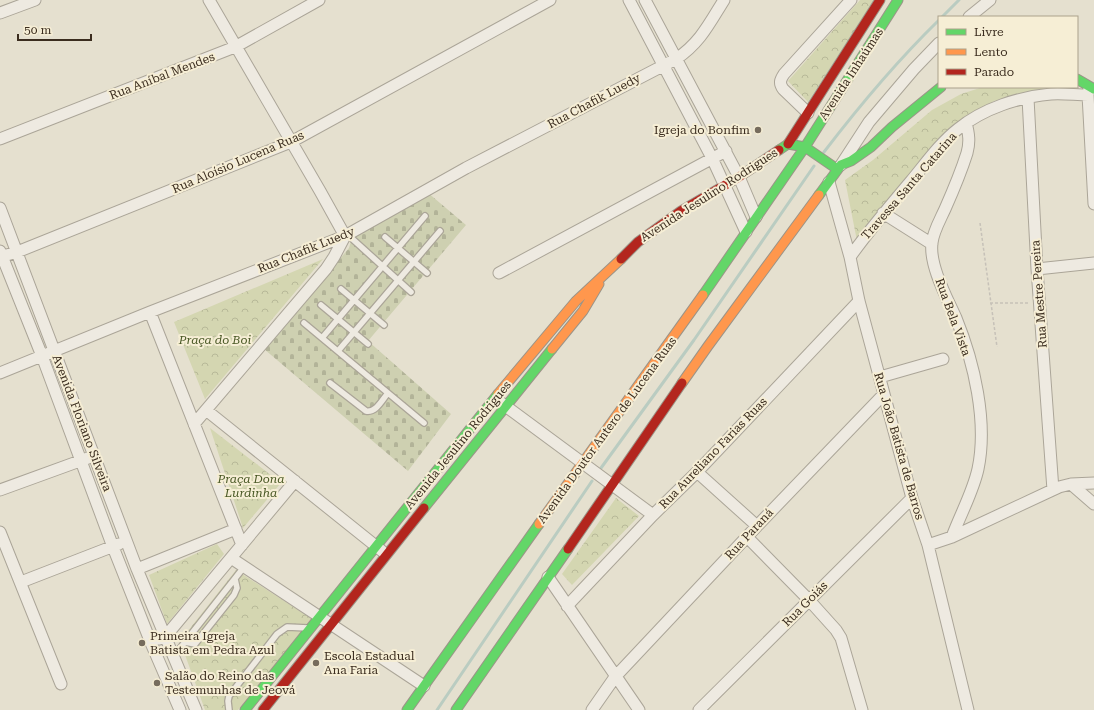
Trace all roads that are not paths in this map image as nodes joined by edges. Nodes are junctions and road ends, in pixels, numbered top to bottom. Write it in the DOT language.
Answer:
graph roads {
  1 [pos="36,0"];
  2 [pos="208,0"];
  3 [pos="319,0"];
  4 [pos="550,0"];
  5 [pos="629,0"];
  6 [pos="645,0"];
  7 [pos="724,0"];
  8 [pos="852,0"];
  9 [pos="880,0"];
  10 [pos="898,0"];
  11 [pos="990,0"];
  12 [pos="0,13"];
  13 [pos="970,16"];
  14 [pos="938,44"];
  15 [pos="235,47"];
  16 [pos="676,59"];
  17 [pos="663,64"];
  18 [pos="1078,80"];
  19 [pos="940,88"];
  20 [pos="1090,90"];
  21 [pos="1028,98"];
  22 [pos="808,113"];
  23 [pos="1092,116"];
  24 [pos="966,123"];
  25 [pos="0,139"];
  26 [pos="291,142"];
  27 [pos="788,144"];
  28 [pos="805,147"];
  29 [pos="726,151"];
  30 [pos="712,158"];
  31 [pos="839,167"];
  32 [pos="739,176"];
  33 [pos="829,182"];
  34 [pos="725,185"];
  35 [pos="1094,204"];
  36 [pos="0,208"];
  37 [pos="883,214"];
  38 [pos="425,216"];
  39 [pos="756,217"];
  40 [pos="440,231"];
  41 [pos="746,232"];
  42 [pos="346,235"];
  43 [pos="385,237"];
  44 [pos="932,244"];
  45 [pos="398,248"];
  46 [pos="17,252"];
  47 [pos="1,255"];
  48 [pos="850,257"];
  49 [pos="414,262"];
  50 [pos="1094,263"];
  51 [pos="383,266"];
  52 [pos="1037,269"];
  53 [pos="427,273"];
  54 [pos="499,273"];
  55 [pos="602,278"];
  56 [pos="398,280"];
  57 [pos="341,289"];
  58 [pos="412,292"];
  59 [pos="354,300"];
  60 [pos="859,301"];
  61 [pos="321,305"];
  62 [pos="150,312"];
  63 [pos="370,313"];
  64 [pos="338,318"];
  65 [pos="304,323"];
  66 [pos="384,325"];
  67 [pos="354,332"];
  68 [pos="322,338"];
  69 [pos="368,344"];
  70 [pos="338,351"];
  71 [pos="55,352"];
  72 [pos="42,356"];
  73 [pos="943,359"];
  74 [pos="0,373"];
  75 [pos="880,377"];
  76 [pos="330,383"];
  77 [pos="388,393"];
  78 [pos="884,394"];
  79 [pos="494,398"];
  80 [pos="505,406"];
  81 [pos="206,410"];
  82 [pos="424,423"];
  83 [pos="194,424"];
  84 [pos="94,456"];
  85 [pos="80,460"];
  86 [pos="582,464"];
  87 [pos="697,472"];
  88 [pos="295,481"];
  89 [pos="1094,483"];
  90 [pos="1071,484"];
  91 [pos="611,485"];
  92 [pos="0,490"];
  93 [pos="1053,490"];
  94 [pos="912,498"];
  95 [pos="1094,504"];
  96 [pos="654,515"];
  97 [pos="757,526"];
  98 [pos="236,529"];
  99 [pos="0,532"];
  100 [pos="747,537"];
  101 [pos="952,537"];
  102 [pos="127,542"];
  103 [pos="242,545"];
  104 [pos="928,545"];
  105 [pos="376,546"];
  106 [pos="113,547"];
  107 [pos="387,555"];
  108 [pos="231,558"];
  109 [pos="244,567"];
  110 [pos="137,569"];
  111 [pos="548,577"];
  112 [pos="235,578"];
  113 [pos="21,582"];
  114 [pos="809,600"];
  115 [pos="568,606"];
  116 [pos="319,616"];
  117 [pos="332,625"];
  118 [pos="310,628"];
  119 [pos="165,637"];
  120 [pos="185,642"];
  121 [pos="151,643"];
  122 [pos="173,656"];
  123 [pos="615,677"];
  124 [pos="61,684"];
  125 [pos="424,686"];
  126 [pos="180,710"];
  127 [pos="196,710"];
  128 [pos="229,710"];
  129 [pos="245,710"];
  130 [pos="264,710"];
  131 [pos="407,710"];
  132 [pos="456,710"];
  133 [pos="592,710"];
  134 [pos="639,710"];
  135 [pos="699,710"];
  136 [pos="862,710"];
  137 [pos="968,710"];
  1 -- 12 [label="street"];
  2 -- 15 [label="street"];
  3 -- 15 [label="street, Rua Aníbal Mendes"];
  4 -- 26 [label="street, Rua Aloísio Lucena Ruas"];
  5 -- 17 [label="street"];
  6 -- 16 [label="street"];
  7 -- 16 [label="street, Rua Chafik Luedy"];
  8 -- 22 [label="street"];
  9 -- 22 [label="street, Avenida Inhaúmas"];
  10 -- 28 [label="street, Avenida Inhaúmas"];
  11 -- 13 [label="street"];
  14 -- 31 [label="street"];
  15 -- 25 [label="street, Rua Aníbal Mendes"];
  15 -- 26 [label="street"];
  16 -- 17 [label="street, Rua Chafik Luedy"];
  16 -- 29 [label="street"];
  17 -- 30 [label="street"];
  17 -- 42 [label="street, Rua Chafik Luedy"];
  18 -- 20 [label="street"];
  19 -- 31 [label="street"];
  20 -- 21 [label="street, Travessa Santa Catarina"];
  20 -- 23 [label="street"];
  21 -- 24 [label="street, Travessa Santa Catarina"];
  21 -- 52 [label="street, Rua Mestre Pereira"];
  22 -- 27 [label="street, Avenida Inhaúmas"];
  23 -- 35 [label="street"];
  24 -- 37 [label="street, Travessa Santa Catarina"];
  24 -- 44 [label="street, Rua Bela Vista"];
  26 -- 42 [label="street"];
  26 -- 46 [label="street, Rua Aloísio Lucena Ruas"];
  27 -- 28 [label="street, Avenida Jesulino Rodrigues"];
  27 -- 32 [label="street, Avenida Jesulino Rodrigues"];
  28 -- 31 [label="street"];
  28 -- 39 [label="street, Avenida Doutor Antero de Lucena Ruas"];
  29 -- 30 [label="street"];
  29 -- 32 [label="street"];
  30 -- 34 [label="street"];
  30 -- 54 [label="street"];
  31 -- 33 [label="street"];
  32 -- 34 [label="street, Avenida Jesulino Rodrigues"];
  32 -- 39 [label="street"];
  33 -- 48 [label="street, Rua João Batista de Barros"];
  33 -- 91 [label="street"];
  34 -- 41 [label="street"];
  34 -- 55 [label="street, Avenida Jesulino Rodrigues"];
  36 -- 46 [label="street, Avenida Floriano Silveira"];
  37 -- 44 [label="street"];
  37 -- 48 [label="street, Travessa Santa Catarina"];
  38 -- 45 [label="lane"];
  39 -- 41 [label="street, Avenida Doutor Antero de Lucena Ruas"];
  40 -- 49 [label="lane"];
  41 -- 86 [label="street, Avenida Doutor Antero de Lucena Ruas"];
  42 -- 51 [label="lane"];
  42 -- 62 [label="street, Rua Chafik Luedy"];
  42 -- 81 [label="street"];
  43 -- 45 [label="lane"];
  44 -- 101 [label="street, Rua Bela Vista"];
  45 -- 49 [label="lane"];
  45 -- 51 [label="lane"];
  46 -- 47 [label="street, Rua Aloísio Lucena Ruas"];
  46 -- 71 [label="street, Avenida Floriano Silveira"];
  47 -- 72 [label="street, Avenida Floriano Silveira"];
  48 -- 60 [label="street, Rua João Batista de Barros"];
  49 -- 53 [label="lane"];
  49 -- 56 [label="lane"];
  50 -- 52 [label="street"];
  51 -- 56 [label="lane"];
  51 -- 59 [label="lane"];
  52 -- 93 [label="street, Rua Mestre Pereira"];
  55 -- 79 [label="street, Avenida Jesulino Rodrigues"];
  55 -- 80 [label="street, Avenida Jesulino Rodrigues"];
  56 -- 58 [label="lane"];
  56 -- 63 [label="lane"];
  57 -- 59 [label="lane"];
  59 -- 63 [label="lane"];
  59 -- 64 [label="lane"];
  60 -- 75 [label="street, Rua João Batista de Barros"];
  60 -- 87 [label="street, Rua Aureliano Farias Ruas"];
  61 -- 64 [label="lane"];
  62 -- 71 [label="street, Rua Chafik Luedy"];
  62 -- 83 [label="street"];
  63 -- 66 [label="lane"];
  63 -- 67 [label="lane"];
  64 -- 67 [label="lane"];
  64 -- 68 [label="lane"];
  65 -- 68 [label="lane"];
  67 -- 69 [label="lane"];
  67 -- 70 [label="lane"];
  68 -- 70 [label="lane"];
  70 -- 77 [label="lane"];
  71 -- 72 [label="street, Rua Chafik Luedy"];
  71 -- 84 [label="street, Avenida Floriano Silveira"];
  72 -- 74 [label="street, Rua Chafik Luedy"];
  72 -- 85 [label="street, Avenida Floriano Silveira"];
  73 -- 75 [label="street"];
  75 -- 78 [label="street, Rua João Batista de Barros"];
  76 -- 77 [label="lane"];
  77 -- 82 [label="lane"];
  78 -- 94 [label="street, Rua João Batista de Barros"];
  78 -- 97 [label="street, Rua Paraná"];
  79 -- 80 [label="street"];
  79 -- 105 [label="street, Avenida Jesulino Rodrigues"];
  80 -- 86 [label="street"];
  80 -- 107 [label="street, Avenida Jesulino Rodrigues"];
  81 -- 83 [label="street"];
  81 -- 88 [label="street"];
  83 -- 98 [label="street"];
  84 -- 85 [label="street"];
  84 -- 102 [label="street, Avenida Floriano Silveira"];
  85 -- 92 [label="street"];
  85 -- 106 [label="street, Avenida Floriano Silveira"];
  86 -- 91 [label="street"];
  86 -- 125 [label="street, Avenida Doutor Antero de Lucena Ruas"];
  87 -- 96 [label="street, Rua Aureliano Farias Ruas"];
  87 -- 97 [label="street"];
  88 -- 103 [label="street"];
  88 -- 105 [label="street"];
  89 -- 90 [label="street"];
  90 -- 93 [label="street"];
  90 -- 95 [label="street"];
  91 -- 96 [label="street"];
  91 -- 111 [label="street"];
  93 -- 101 [label="street"];
  94 -- 104 [label="street, Rua João Batista de Barros"];
  94 -- 114 [label="street, Rua Goiás"];
  96 -- 115 [label="street, Rua Aureliano Farias Ruas"];
  97 -- 100 [label="street, Rua Paraná"];
  98 -- 103 [label="street"];
  98 -- 110 [label="street"];
  99 -- 113 [label="street"];
  100 -- 114 [label="street"];
  100 -- 123 [label="street, Rua Paraná"];
  101 -- 104 [label="street"];
  102 -- 106 [label="street"];
  102 -- 110 [label="street, Avenida Floriano Silveira"];
  103 -- 108 [label="street"];
  104 -- 137 [label="street, Rua João Batista de Barros"];
  105 -- 107 [label="street"];
  105 -- 116 [label="street, Avenida Jesulino Rodrigues"];
  106 -- 113 [label="street"];
  106 -- 121 [label="street, Avenida Floriano Silveira"];
  107 -- 117 [label="street, Avenida Jesulino Rodrigues"];
  108 -- 109 [label="street"];
  108 -- 119 [label="street"];
  109 -- 112 [label="lane"];
  109 -- 116 [label="street"];
  110 -- 119 [label="street, Avenida Floriano Silveira"];
  111 -- 115 [label="street"];
  111 -- 132 [label="street"];
  112 -- 120 [label="lane"];
  112 -- 120 [label="lane"];
  113 -- 124 [label="street"];
  114 -- 135 [label="street, Rua Goiás"];
  114 -- 136 [label="street"];
  115 -- 123 [label="street"];
  116 -- 117 [label="street"];
  116 -- 118 [label="street, Avenida Jesulino Rodrigues"];
  117 -- 125 [label="street"];
  117 -- 130 [label="street, Avenida Jesulino Rodrigues"];
  118 -- 128 [label="lane"];
  118 -- 129 [label="street, Avenida Jesulino Rodrigues"];
  119 -- 121 [label="street"];
  119 -- 122 [label="street, Avenida Floriano Silveira"];
  120 -- 122 [label="lane"];
  121 -- 126 [label="street, Avenida Floriano Silveira"];
  122 -- 127 [label="street, Avenida Floriano Silveira"];
  123 -- 133 [label="street, Rua Paraná"];
  123 -- 134 [label="street"];
  125 -- 131 [label="street, Avenida Doutor Antero de Lucena Ruas"];
}
